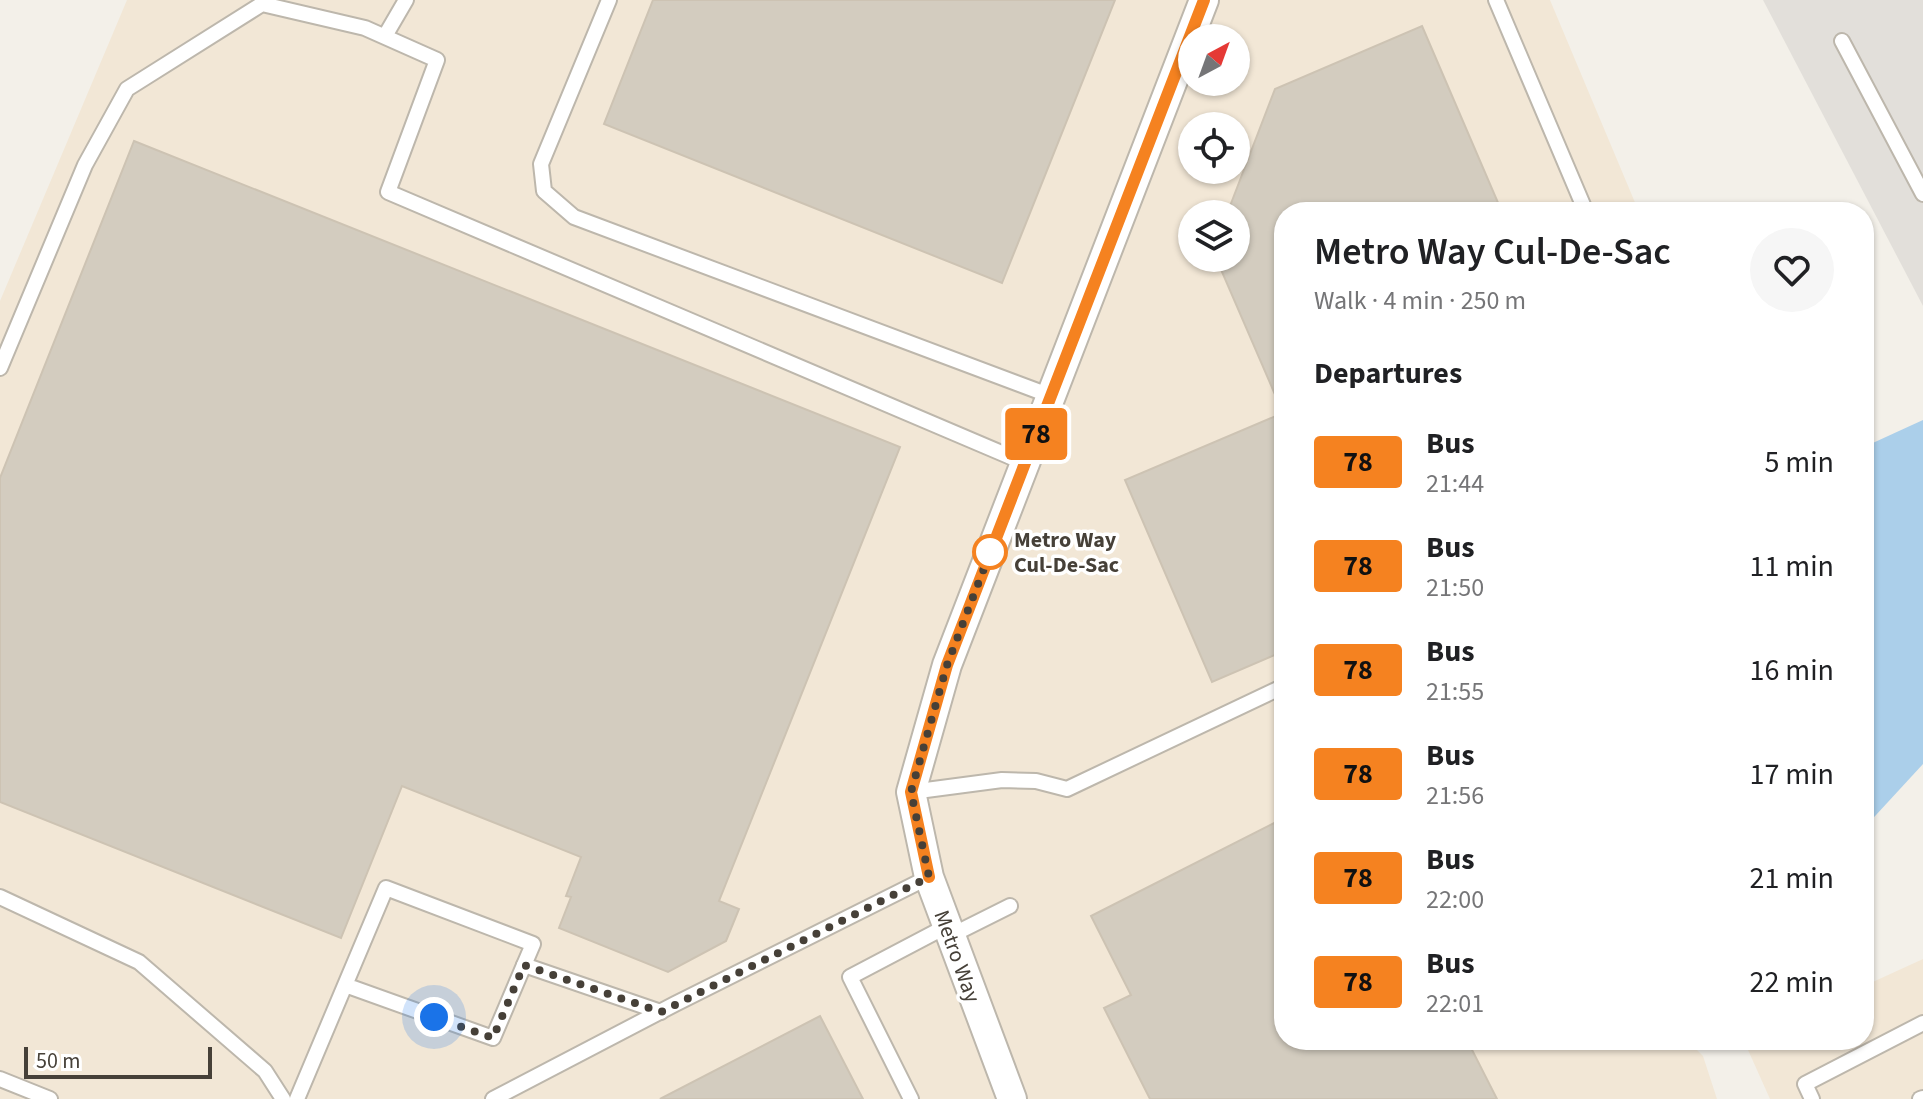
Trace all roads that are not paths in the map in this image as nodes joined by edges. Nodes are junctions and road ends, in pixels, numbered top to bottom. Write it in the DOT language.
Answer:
graph roads {
  1 [pos="406,0"];
  2 [pos="609,0"];
  3 [pos="1204,0"];
  4 [pos="1496,0"];
  5 [pos="385,36"];
  6 [pos="1842,41"];
  7 [pos="1923,194"];
  8 [pos="1582,202"];
  9 [pos="0,368"];
  10 [pos="1051,396"];
  11 [pos="1025,463"];
  12 [pos="1274,691"];
  13 [pos="911,792"];
  14 [pos="929,877"];
  15 [pos="0,897"];
  16 [pos="1010,906"];
  17 [pos="949,931"];
  18 [pos="524,965"];
  19 [pos="345,985"];
  20 [pos="661,1012"];
  21 [pos="1923,1023"];
  22 [pos="1874,1048"];
  23 [pos="1871,1050"];
  24 [pos="0,1079"];
  25 [pos="50,1099"];
  26 [pos="283,1099"];
  27 [pos="297,1099"];
  28 [pos="493,1099"];
  29 [pos="911,1099"];
  30 [pos="1012,1099"];
  31 [pos="1812,1099"];
  1 -- 5 [label="lane"];
  2 -- 10 [label="lane"];
  3 -- 10 [label="street, Metro Way"];
  4 -- 8 [label="lane"];
  5 -- 9 [label="lane"];
  5 -- 11 [label="lane"];
  6 -- 7 [label="lane"];
  10 -- 11 [label="street, Metro Way"];
  11 -- 13 [label="street, Metro Way"];
  12 -- 13 [label="lane"];
  13 -- 14 [label="street, Metro Way"];
  14 -- 17 [label="street, Metro Way"];
  14 -- 20 [label="lane"];
  15 -- 26 [label="lane"];
  16 -- 17 [label="lane"];
  17 -- 29 [label="lane"];
  17 -- 30 [label="street, Metro Way"];
  18 -- 19 [label="lane"];
  18 -- 19 [label="lane"];
  18 -- 20 [label="lane"];
  19 -- 27 [label="lane"];
  20 -- 28 [label="lane"];
  21 -- 22 [label="lane"];
  23 -- 31 [label="lane"];
  24 -- 25 [label="lane"];
}
